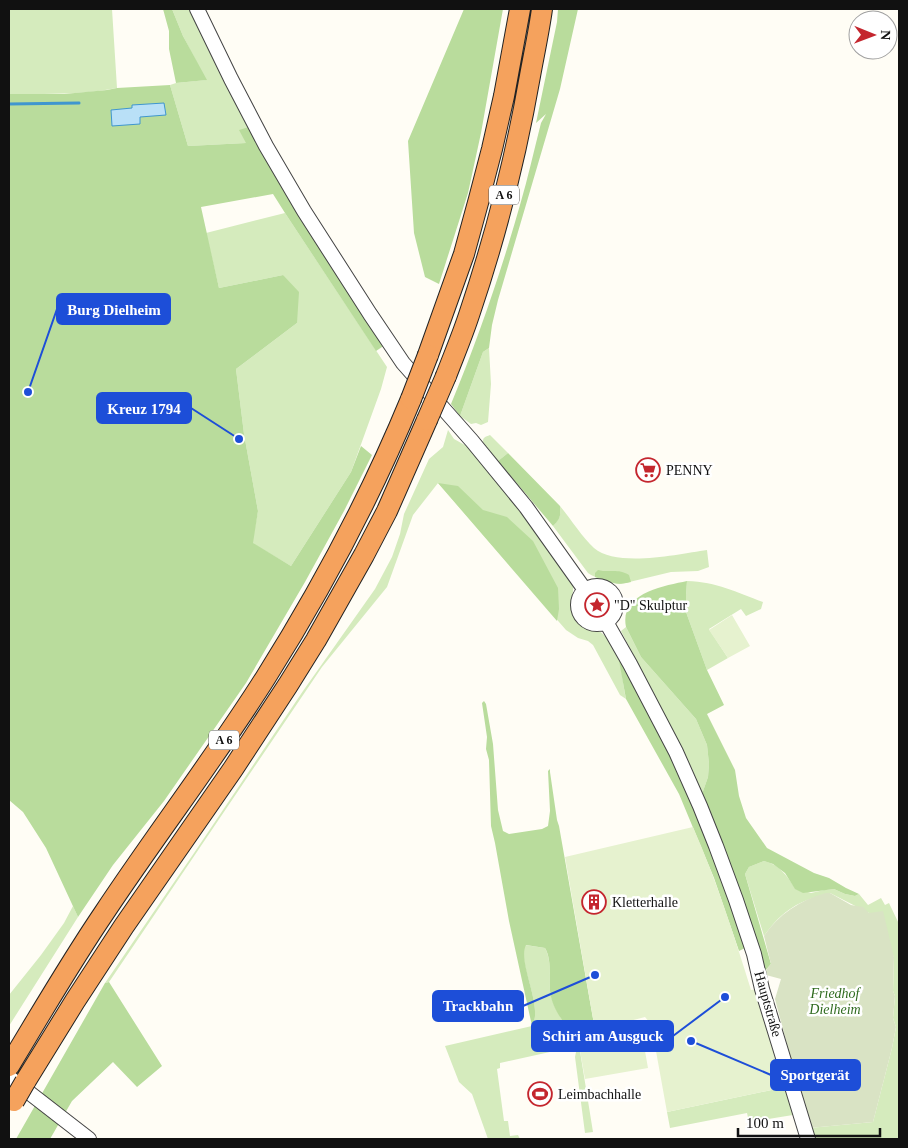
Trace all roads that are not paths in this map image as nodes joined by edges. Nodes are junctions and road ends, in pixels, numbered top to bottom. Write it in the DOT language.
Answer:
graph roads {
  1 [pos="197,9"];
  2 [pos="520,9"];
  3 [pos="542,9"];
  4 [pos="585,590"];
  5 [pos="606,622"];
  6 [pos="9,1066"];
  7 [pos="17,1080"];
  8 [pos="11,1106"];
  9 [pos="89,1139"];
  10 [pos="808,1139"];
  1 -- 4 [label="street"];
  2 -- 6 [label="highway, A 6, bridge"];
  3 -- 7 [label="highway, A 6, bridge"];
  4 -- 5 [label="street"];
  4 -- 5 [label="street"];
  5 -- 10 [label="street, Hauptstraße"];
  7 -- 8 [label="highway, A 6, bridge"];
  7 -- 9 [label="street"];
}
